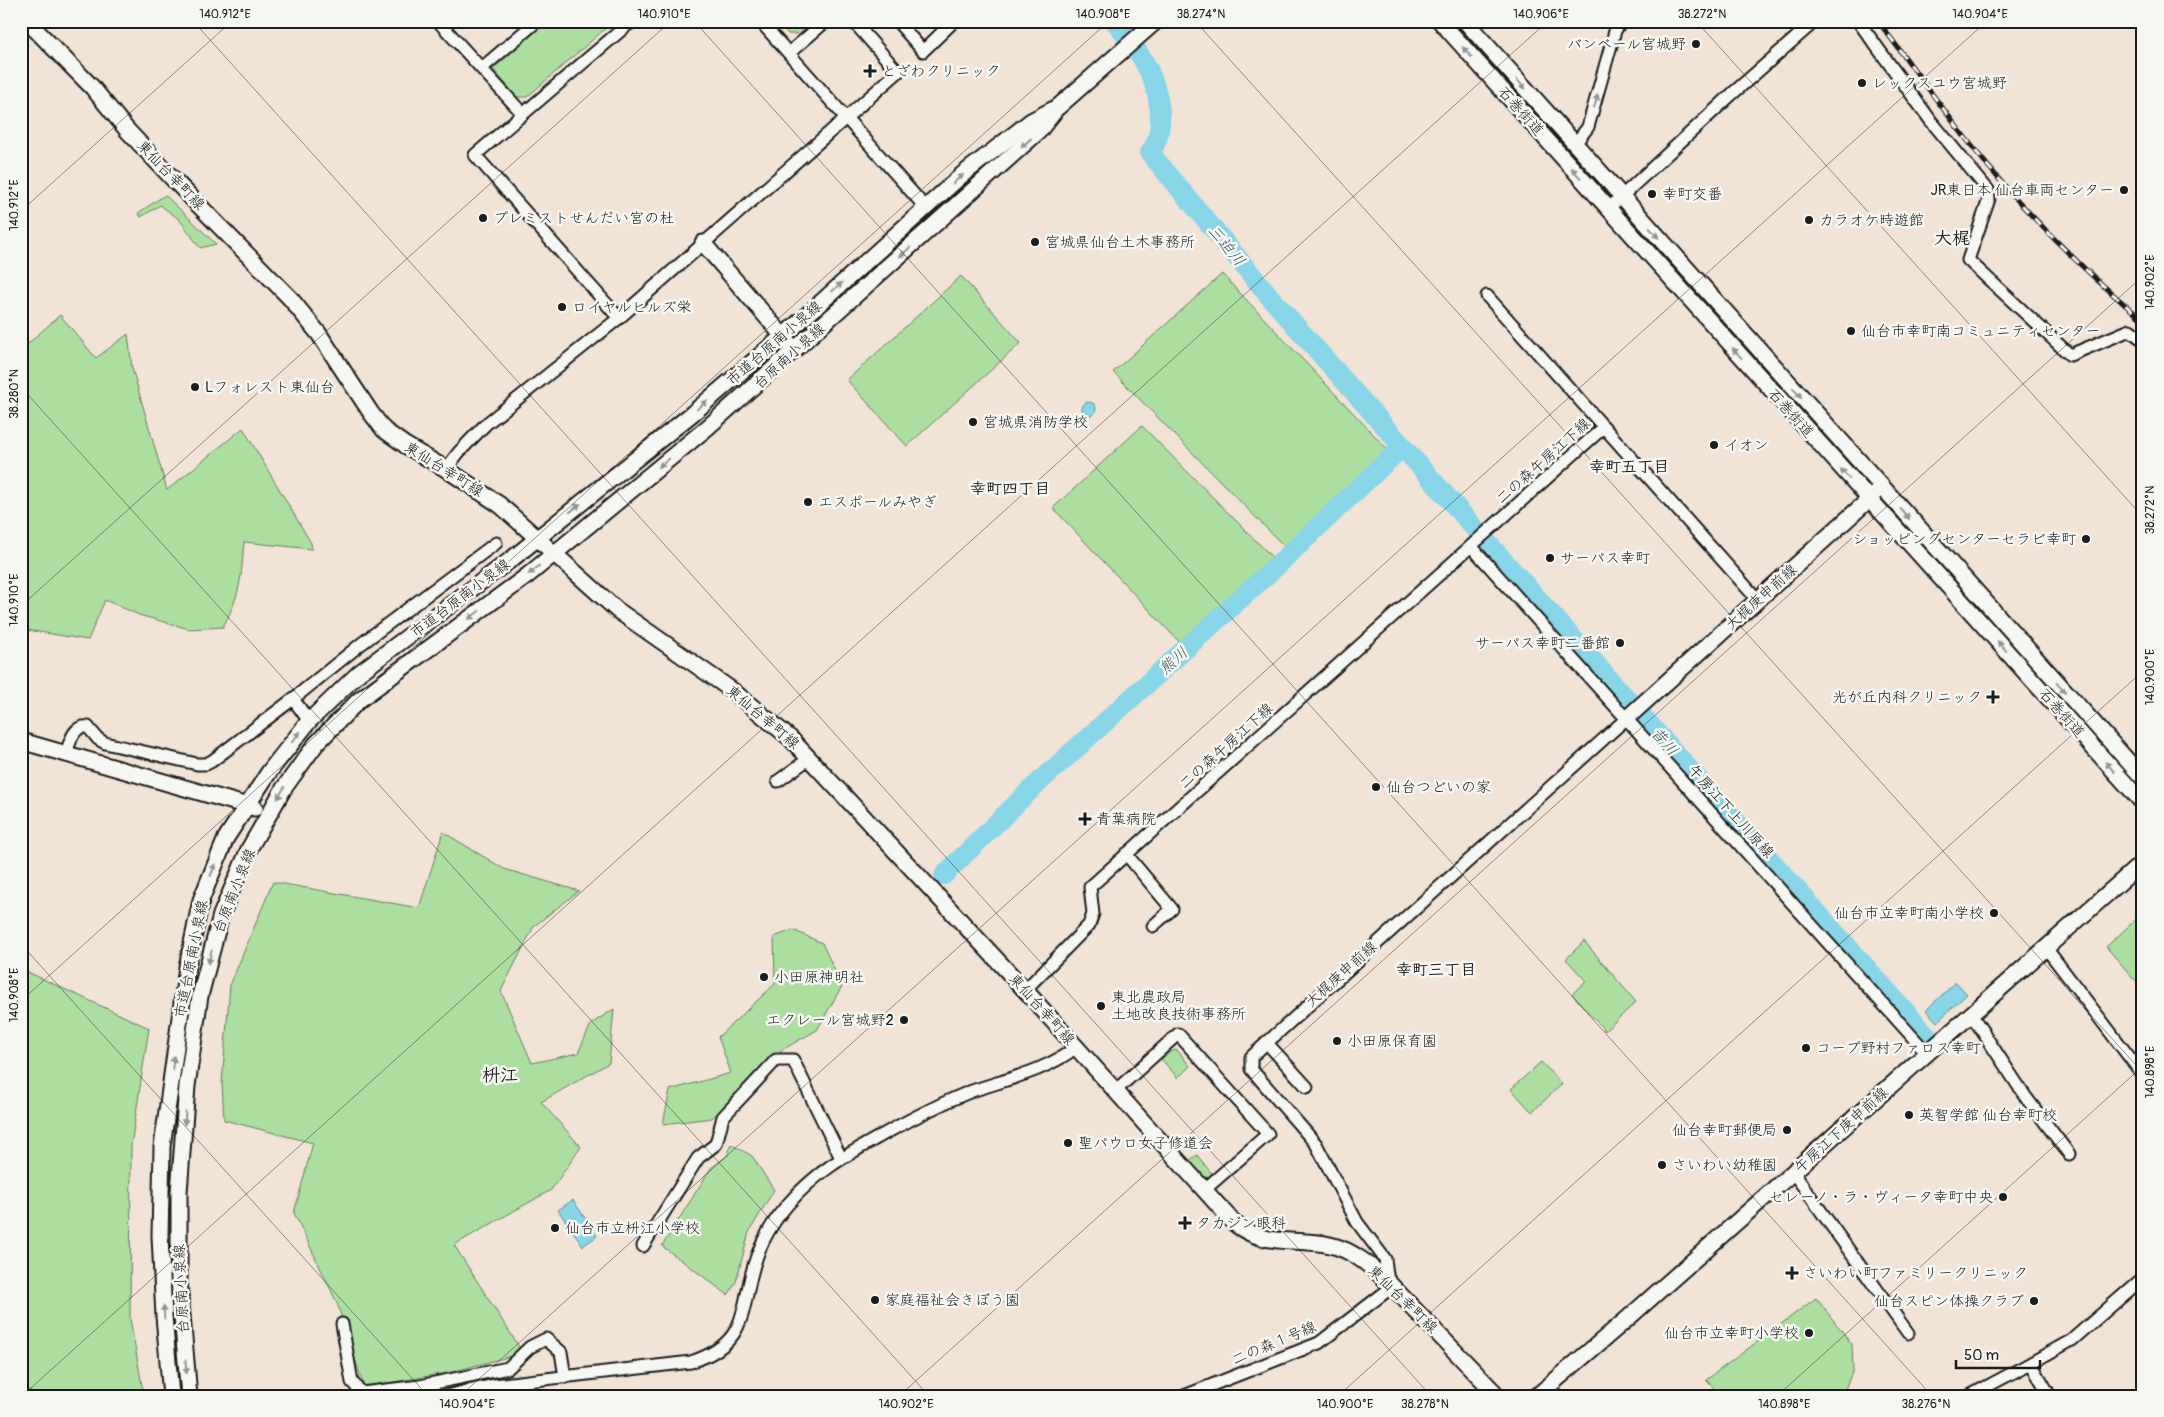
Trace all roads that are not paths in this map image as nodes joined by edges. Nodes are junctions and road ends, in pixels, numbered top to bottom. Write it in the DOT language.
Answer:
graph roads {
  1 [pos="27,21"];
  2 [pos="438,21"];
  3 [pos="634,21"];
  4 [pos="760,21"];
  5 [pos="853,21"];
  6 [pos="897,21"];
  7 [pos="954,21"];
  8 [pos="1156,21"];
  9 [pos="1440,21"];
  10 [pos="1465,21"];
  11 [pos="1621,21"];
  12 [pos="1815,21"];
  13 [pos="1858,21"];
  14 [pos="824,22"];
  15 [pos="529,24"];
  16 [pos="789,53"];
  17 [pos="482,68"];
  18 [pos="1058,107"];
  19 [pos="523,114"];
  20 [pos="846,118"];
  21 [pos="1575,144"];
  22 [pos="1621,197"];
  23 [pos="926,208"];
  24 [pos="1608,209"];
  25 [pos="703,243"];
  26 [pos="1487,296"];
  27 [pos="619,318"];
  28 [pos="783,336"];
  29 [pos="2143,340"];
  30 [pos="795,350"];
  31 [pos="1604,427"];
  32 [pos="446,469"];
  33 [pos="1882,488"];
  34 [pos="1869,500"];
  35 [pos="538,538"];
  36 [pos="496,543"];
  37 [pos="1475,543"];
  38 [pos="554,554"];
  39 [pos="513,586"];
  40 [pos="1757,599"];
  41 [pos="292,699"];
  42 [pos="1634,712"];
  43 [pos="309,721"];
  44 [pos="21,741"];
  45 [pos="66,754"];
  46 [pos="810,758"];
  47 [pos="2143,778"];
  48 [pos="778,781"];
  49 [pos="2143,804"];
  50 [pos="247,805"];
  51 [pos="269,813"];
  52 [pos="1126,854"];
  53 [pos="2143,862"];
  54 [pos="1153,926"];
  55 [pos="2046,948"];
  56 [pos="1025,990"];
  57 [pos="1971,1014"];
  58 [pos="1266,1042"];
  59 [pos="1076,1047"];
  60 [pos="1927,1053"];
  61 [pos="2143,1075"];
  62 [pos="1307,1087"];
  63 [pos="1116,1091"];
  64 [pos="2069,1154"];
  65 [pos="841,1158"];
  66 [pos="1793,1172"];
  67 [pos="1204,1190"];
  68 [pos="643,1246"];
  69 [pos="2143,1278"];
  70 [pos="1390,1285"];
  71 [pos="342,1324"];
  72 [pos="1908,1333"];
  73 [pos="2031,1364"];
  74 [pos="565,1377"];
  75 [pos="171,1396"];
  76 [pos="189,1396"];
  77 [pos="446,1396"];
  78 [pos="1184,1396"];
  79 [pos="1498,1396"];
  80 [pos="1537,1396"];
  81 [pos="1969,1396"];
  82 [pos="2050,1396"];
  1 -- 32 [label="street, 東仙台幸町線"];
  2 -- 17 [label="street"];
  3 -- 19 [label="street"];
  4 -- 16 [label="street"];
  5 -- 20 [label="street"];
  6 -- 7 [label="street"];
  8 -- 18 [label="street, 市道台原南小泉線"];
  24 -- 9 [label="street, 石巻街道, one-way"];
  10 -- 21 [label="street, 石巻街道, one-way"];
  21 -- 11 [label="street, one-way"];
  12 -- 22 [label="street"];
  13 -- 29 [label="street"];
  14 -- 16 [label="street"];
  15 -- 17 [label="street"];
  16 -- 20 [label="street"];
  17 -- 19 [label="street"];
  23 -- 18 [label="street, 市道台原南小泉線, one-way"];
  18 -- 30 [label="street, 台原南小泉線, one-way"];
  19 -- 27 [label="street"];
  20 -- 23 [label="street"];
  20 -- 25 [label="street"];
  21 -- 22 [label="street, 石巻街道"];
  22 -- 24 [label="street"];
  22 -- 33 [label="street, 石巻街道, one-way"];
  28 -- 23 [label="street, 市道台原南小泉線, one-way"];
  34 -- 24 [label="street, 石巻街道, one-way"];
  25 -- 27 [label="street"];
  25 -- 28 [label="street"];
  26 -- 31 [label="street"];
  27 -- 32 [label="street"];
  28 -- 30 [label="street"];
  35 -- 28 [label="street, 市道台原南小泉線, one-way"];
  30 -- 38 [label="street, 台原南小泉線, one-way"];
  31 -- 37 [label="street, 二の森午房江下線"];
  31 -- 40 [label="street, 二の森午房江下線"];
  32 -- 35 [label="street, 東仙台幸町線"];
  33 -- 34 [label="street, 大梶庚申前線"];
  33 -- 47 [label="street, 石巻街道, one-way"];
  34 -- 40 [label="street, 大梶庚申前線"];
  49 -- 34 [label="street, 石巻街道, one-way"];
  35 -- 38 [label="street, 東仙台幸町線"];
  35 -- 43 [label="street, 市道台原南小泉線"];
  36 -- 41 [label="street"];
  37 -- 42 [label="street, 午房江下上川原線"];
  37 -- 52 [label="street, 二の森午房江下線"];
  38 -- 39 [label="street, 市道台原南小泉線, one-way"];
  38 -- 46 [label="street, 東仙台幸町線"];
  39 -- 51 [label="street, 台原南小泉線, one-way"];
  40 -- 42 [label="street, 大梶庚申前線"];
  41 -- 43 [label="street"];
  41 -- 45 [label="street"];
  42 -- 58 [label="street, 大梶庚申前線"];
  42 -- 60 [label="street, 午房江下上川原線"];
  50 -- 43 [label="street, 市道台原南小泉線, one-way"];
  44 -- 45 [label="street"];
  45 -- 50 [label="street"];
  46 -- 48 [label="street"];
  46 -- 56 [label="street, 東仙台幸町線"];
  50 -- 51 [label="street"];
  75 -- 50 [label="street, 市道台原南小泉線, one-way"];
  51 -- 76 [label="street, 台原南小泉線, one-way"];
  52 -- 54 [label="street"];
  52 -- 56 [label="street, 二の森午房江下線"];
  53 -- 55 [label="street, 午房江下庚申前線"];
  55 -- 57 [label="street, 午房江下庚申前線"];
  55 -- 61 [label="street"];
  56 -- 59 [label="street, 東仙台幸町線"];
  57 -- 60 [label="street, 午房江下庚申前線"];
  57 -- 64 [label="street"];
  58 -- 62 [label="street"];
  58 -- 70 [label="street, 大梶庚申前線"];
  59 -- 63 [label="street, 東仙台幸町線"];
  59 -- 65 [label="street"];
  60 -- 66 [label="street, 午房江下庚申前線"];
  63 -- 67 [label="street, 東仙台幸町線"];
  63 -- 67 [label="street"];
  65 -- 68 [label="street"];
  65 -- 74 [label="street"];
  66 -- 72 [label="street"];
  66 -- 80 [label="street, 午房江下庚申前線"];
  67 -- 70 [label="street, 東仙台幸町線"];
  69 -- 73 [label="street"];
  70 -- 78 [label="street, 二の森１号線"];
  70 -- 79 [label="street, 東仙台幸町線"];
  71 -- 74 [label="street"];
  73 -- 81 [label="street"];
  73 -- 82 [label="street"];
  74 -- 77 [label="street"];
}
